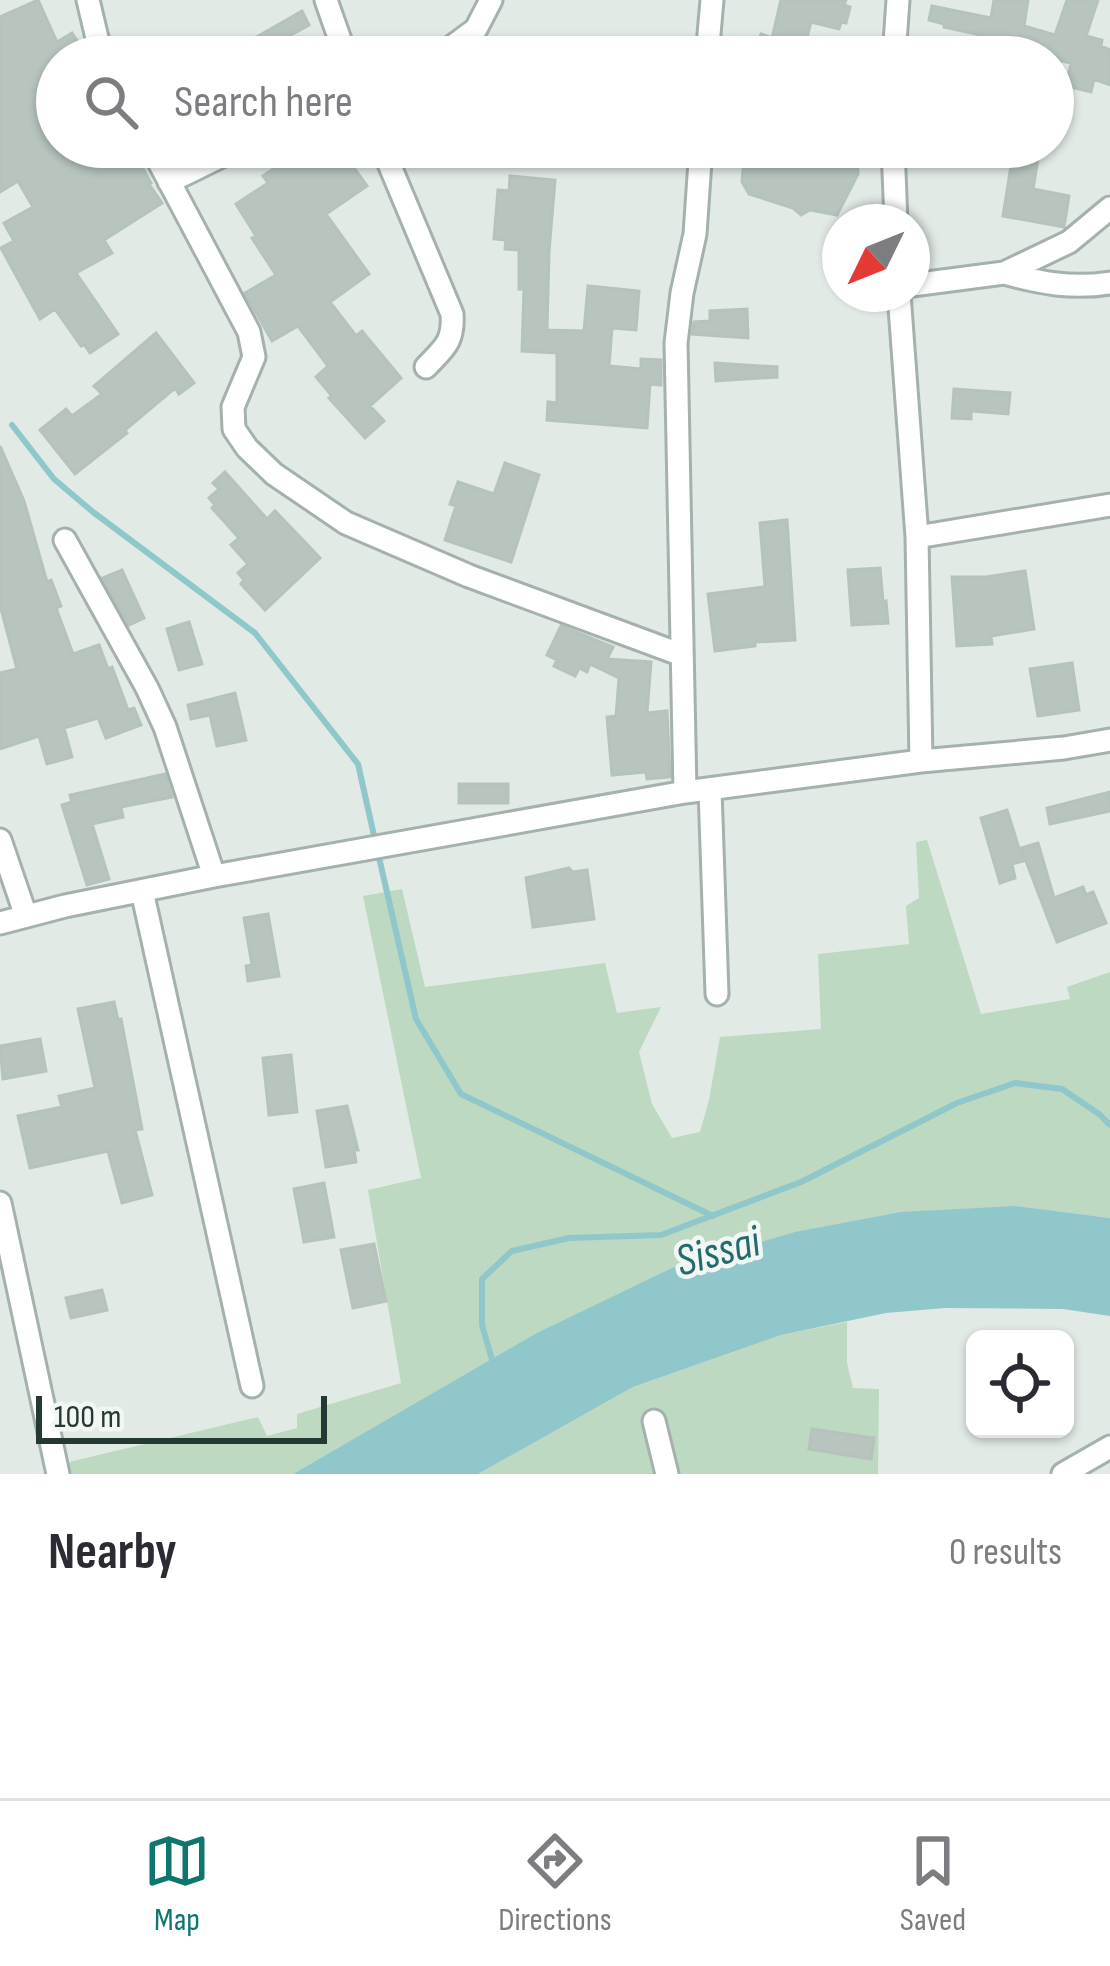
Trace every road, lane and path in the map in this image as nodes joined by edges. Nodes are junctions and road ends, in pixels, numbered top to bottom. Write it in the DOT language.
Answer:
graph roads {
  1 [pos="88,0"];
  2 [pos="326,0"];
  3 [pos="491,0"];
  4 [pos="712,0"];
  5 [pos="898,0"];
  6 [pos="97,36"];
  7 [pos="339,36"];
  8 [pos="466,36"];
  9 [pos="709,36"];
  10 [pos="895,36"];
  11 [pos="162,168"];
  12 [pos="197,168"];
  13 [pos="391,168"];
  14 [pos="700,168"];
  15 [pos="894,168"];
  16 [pos="169,182"];
  17 [pos="895,204"];
  18 [pos="1110,208"];
  19 [pos="1004,273"];
  20 [pos="930,283"];
  21 [pos="1110,283"];
  22 [pos="900,312"];
  23 [pos="426,367"];
  24 [pos="1110,505"];
  25 [pos="917,537"];
  26 [pos="65,540"];
  27 [pos="682,655"];
  28 [pos="1110,740"];
  29 [pos="921,760"];
  30 [pos="710,789"];
  31 [pos="685,793"];
  32 [pos="0,840"];
  33 [pos="214,876"];
  34 [pos="142,891"];
  35 [pos="26,916"];
  36 [pos="0,923"];
  37 [pos="717,994"];
  38 [pos="0,1203"];
  39 [pos="252,1386"];
  40 [pos="655,1421"];
  41 [pos="1110,1447"];
  42 [pos="58,1474"];
  43 [pos="667,1474"];
  44 [pos="1063,1474"];
  1 -- 6 [label="street"];
  2 -- 7 [label="street"];
  3 -- 8 [label="street"];
  4 -- 9 [label="street"];
  5 -- 10 [label="street"];
  11 -- 16 [label="street"];
  12 -- 16 [label="street"];
  13 -- 23 [label="street"];
  14 -- 27 [label="street"];
  15 -- 17 [label="street"];
  16 -- 27 [label="street"];
  18 -- 19 [label="street"];
  19 -- 20 [label="street"];
  19 -- 21 [label="street"];
  22 -- 25 [label="street"];
  24 -- 25 [label="street"];
  25 -- 29 [label="street"];
  26 -- 33 [label="street"];
  27 -- 31 [label="street"];
  28 -- 29 [label="street"];
  29 -- 30 [label="street"];
  30 -- 31 [label="street"];
  30 -- 37 [label="street"];
  31 -- 33 [label="street"];
  32 -- 35 [label="street"];
  33 -- 34 [label="street"];
  34 -- 35 [label="street"];
  34 -- 39 [label="street"];
  35 -- 36 [label="street"];
  38 -- 42 [label="street"];
  40 -- 43 [label="street"];
  41 -- 44 [label="street"];
}
